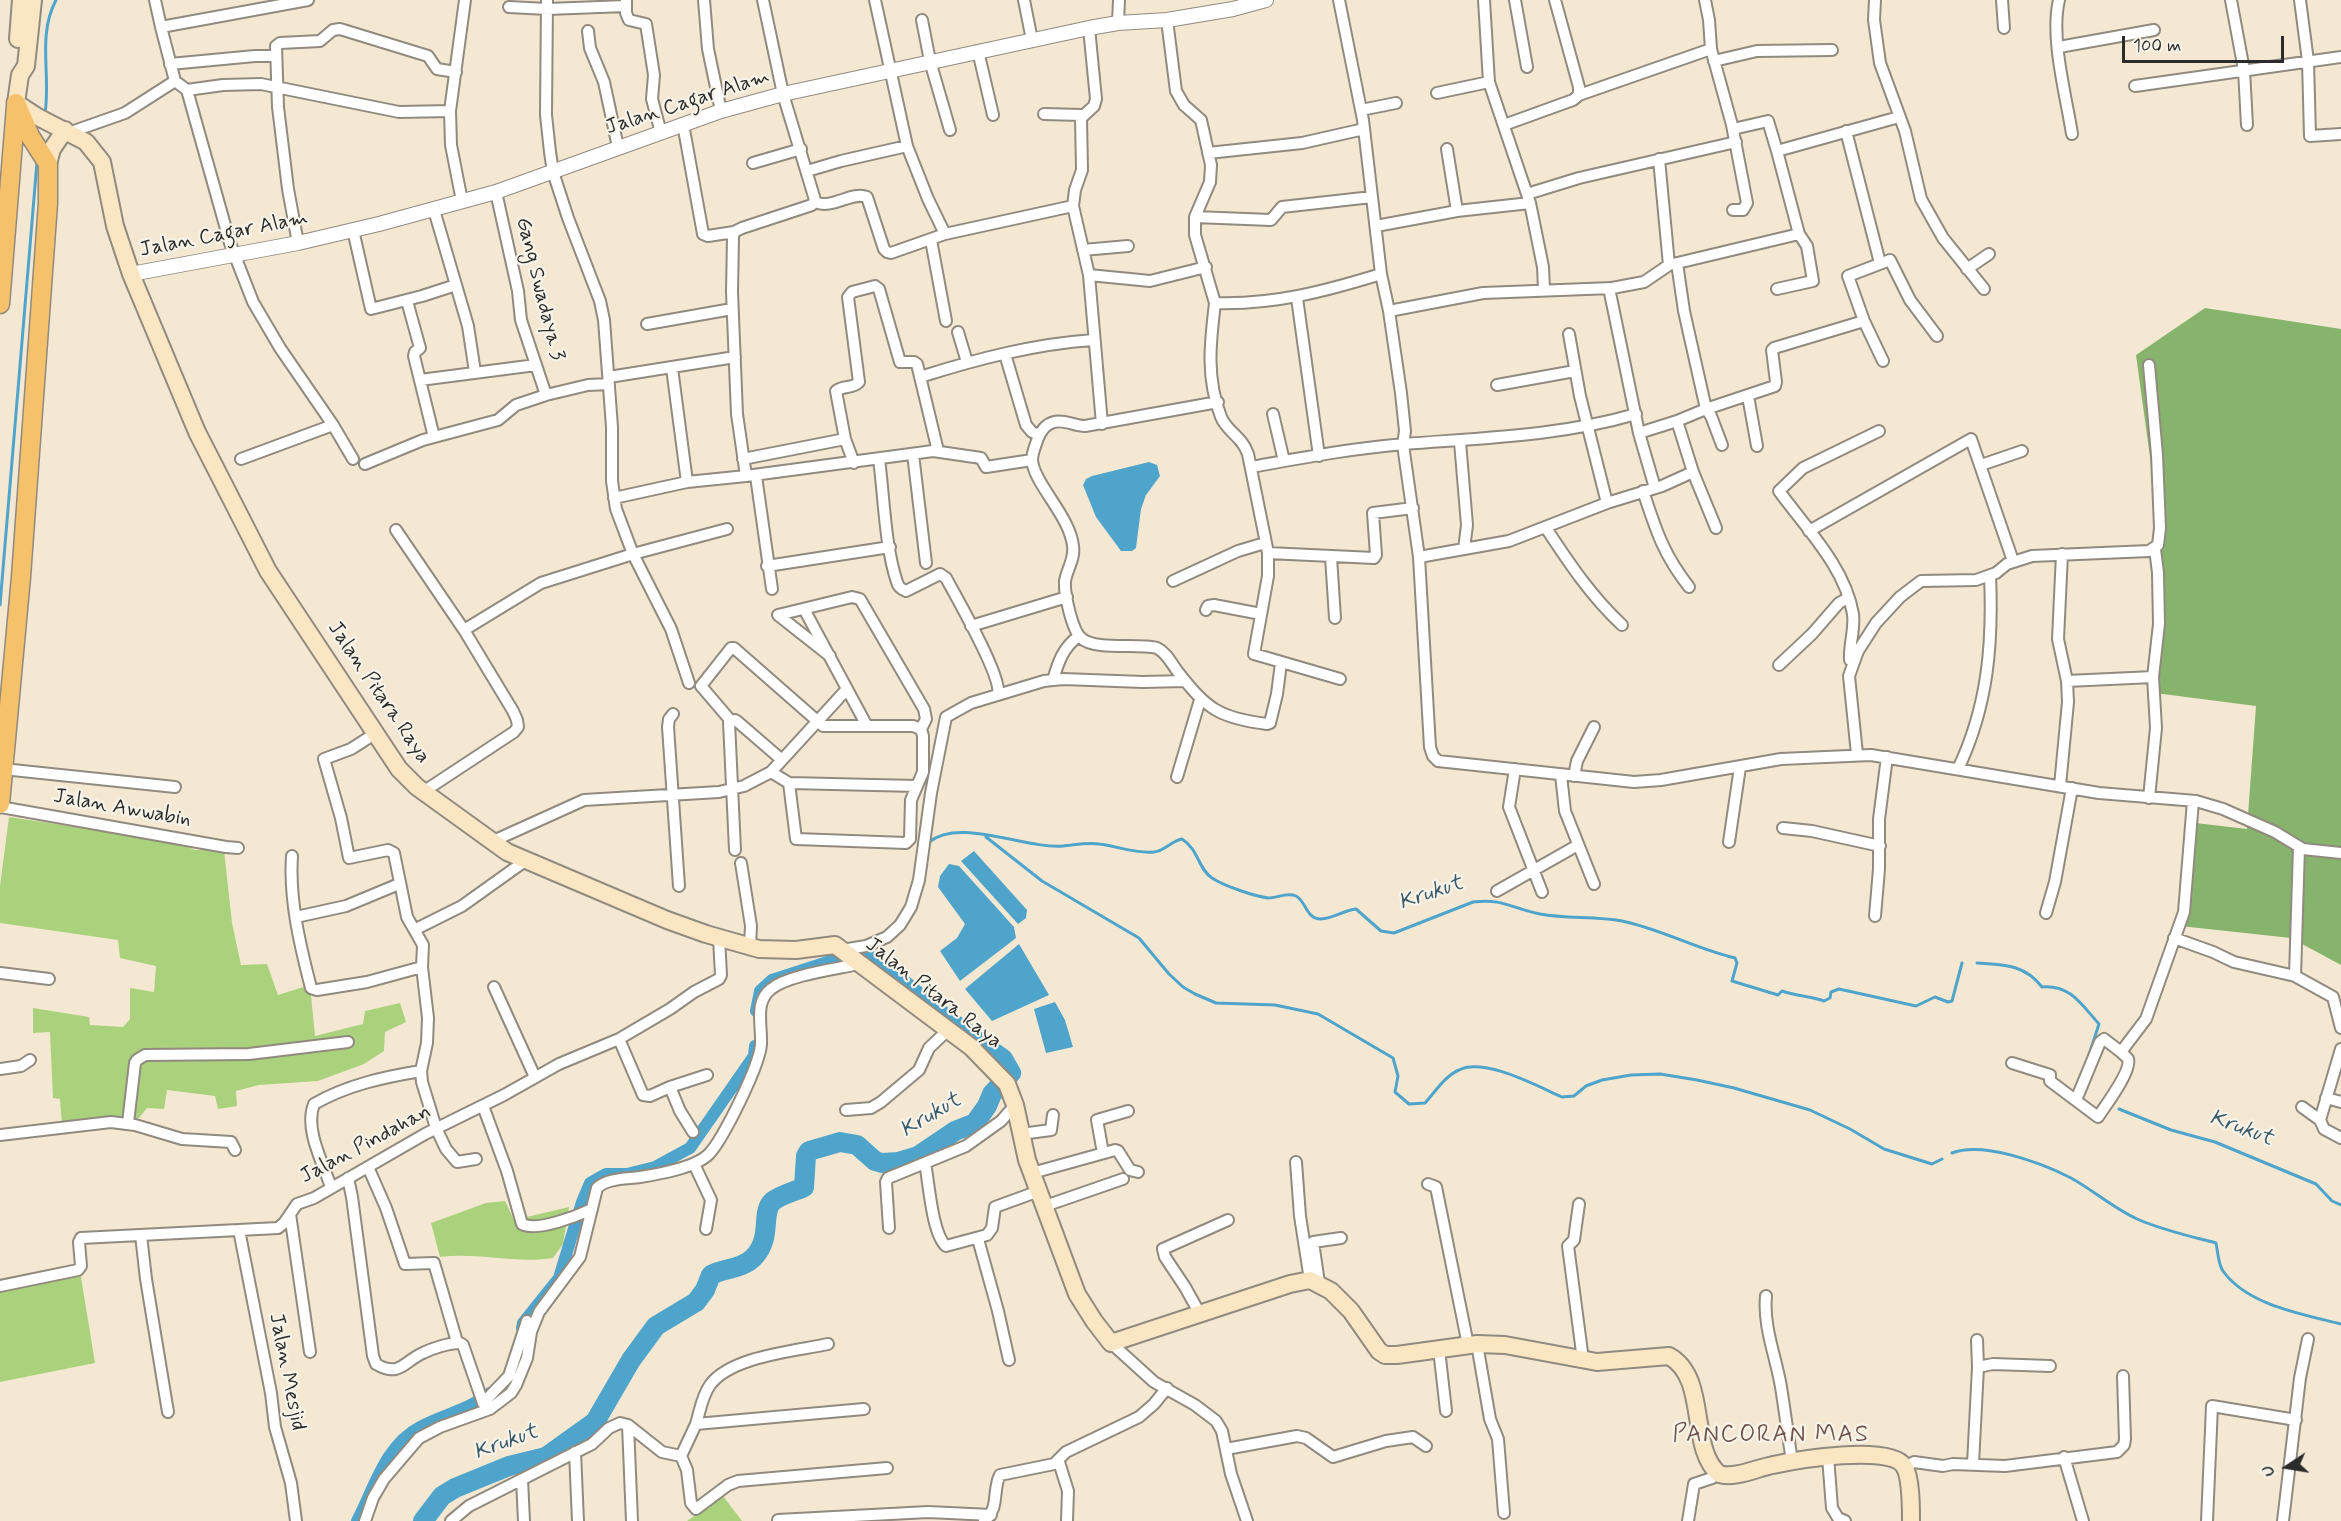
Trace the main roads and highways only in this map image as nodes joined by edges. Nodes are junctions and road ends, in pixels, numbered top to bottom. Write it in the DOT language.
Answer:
graph roads {
  1 [pos="21,0"];
  2 [pos="33,0"];
  3 [pos="20,75"];
  4 [pos="8,103"];
  5 [pos="68,131"];
  6 [pos="48,164"];
  7 [pos="5,188"];
  8 [pos="2,256"];
  9 [pos="0,304"];
  10 [pos="4,663"];
  11 [pos="0,806"];
  12 [pos="1911,1521"];
  1 -- 3 [label="main road"];
  2 -- 3 [label="main road"];
  3 -- 4 [label="main road"];
  4 -- 5 [label="main road, Jalan Pitara Raya"];
  4 -- 6 [label="highway"];
  4 -- 7 [label="highway"];
  5 -- 6 [label="main road"];
  5 -- 12 [label="main road, Jalan Pitara Raya"];
  6 -- 10 [label="highway"];
  7 -- 8 [label="highway"];
  8 -- 9 [label="highway"];
  10 -- 11 [label="highway"];
}
